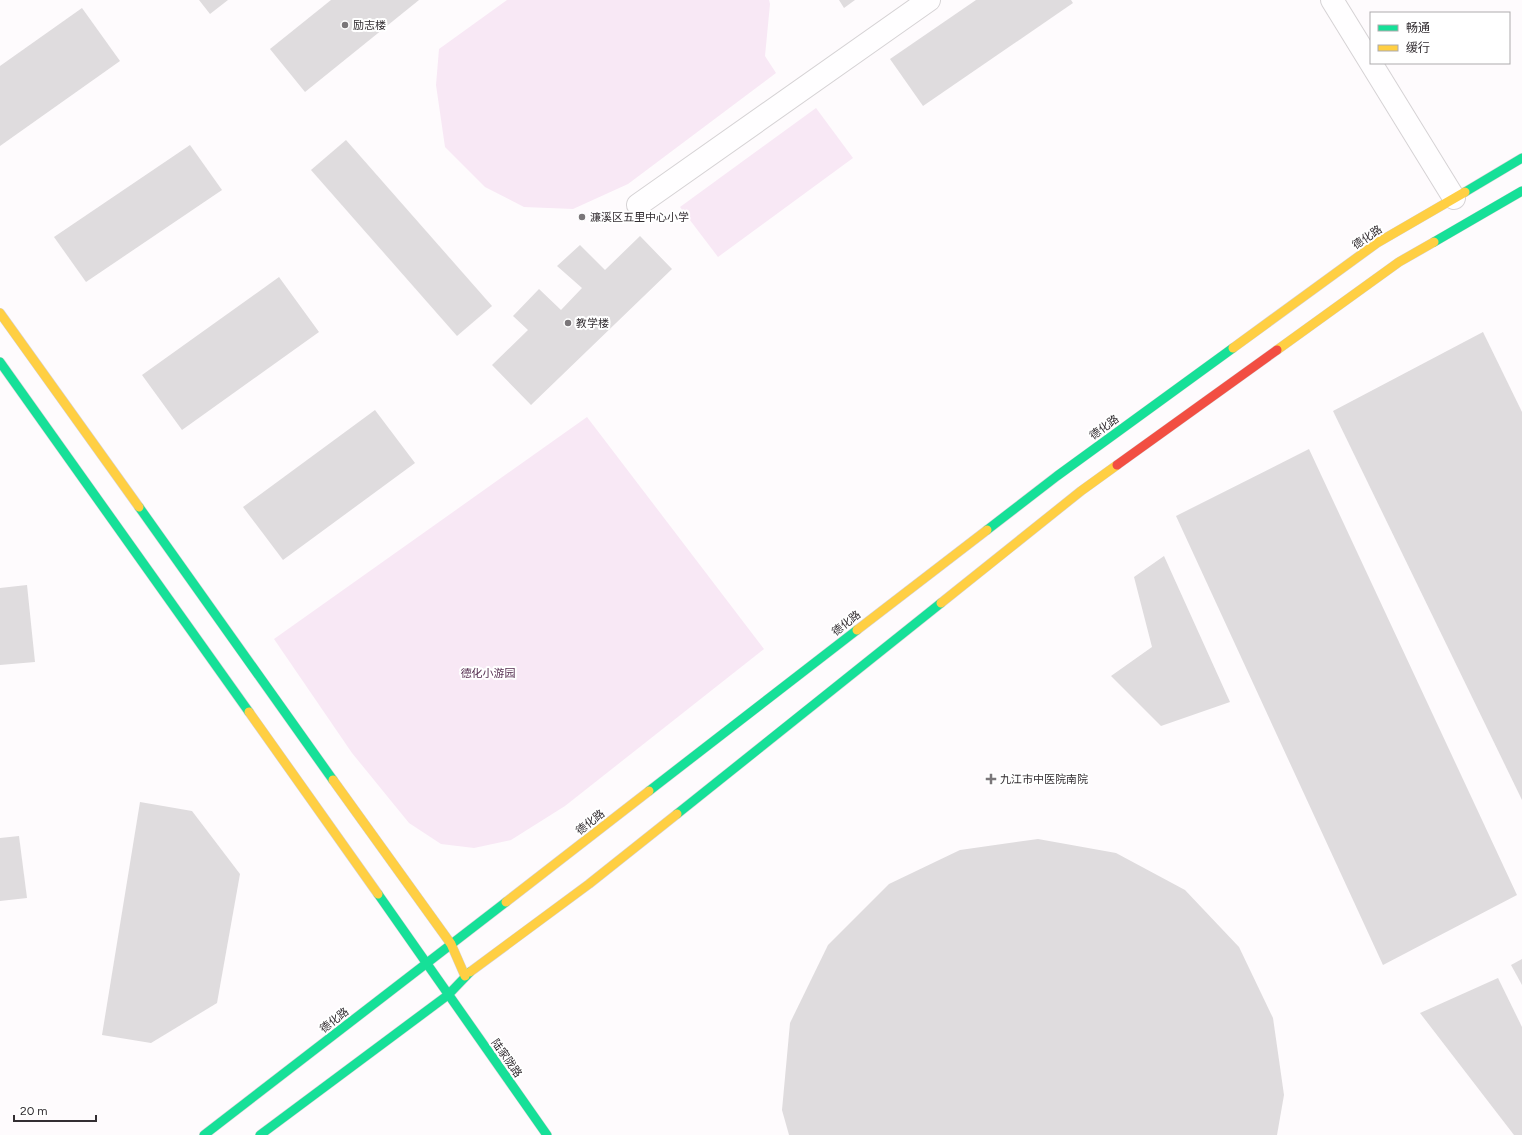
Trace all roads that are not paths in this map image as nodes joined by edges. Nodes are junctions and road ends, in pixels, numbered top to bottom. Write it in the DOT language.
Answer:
graph roads {
  1 [pos="929,0"];
  2 [pos="1332,0"];
  3 [pos="1370,62"];
  4 [pos="1371,64"];
  5 [pos="1522,158"];
  6 [pos="1522,191"];
  7 [pos="1454,198"];
  8 [pos="638,205"];
  9 [pos="0,313"];
  10 [pos="0,362"];
  11 [pos="451,944"];
  12 [pos="426,964"];
  13 [pos="465,976"];
  14 [pos="448,995"];
  15 [pos="204,1135"];
  16 [pos="260,1135"];
  17 [pos="547,1135"];
  1 -- 8 [label="street"];
  2 -- 3 [label="street"];
  4 -- 7 [label="street"];
  5 -- 7 [label="main road, 德化路"];
  6 -- 13 [label="main road"];
  7 -- 11 [label="main road, 德化路"];
  9 -- 11 [label="main road"];
  10 -- 12 [label="main road, 陆家陇路"];
  11 -- 12 [label="main road, 德化路"];
  11 -- 13 [label="main road"];
  12 -- 14 [label="main road, 陆家陇路"];
  12 -- 15 [label="main road, 德化路"];
  13 -- 14 [label="main road"];
  14 -- 16 [label="main road"];
  14 -- 17 [label="main road, 陆家陇路"];
}
